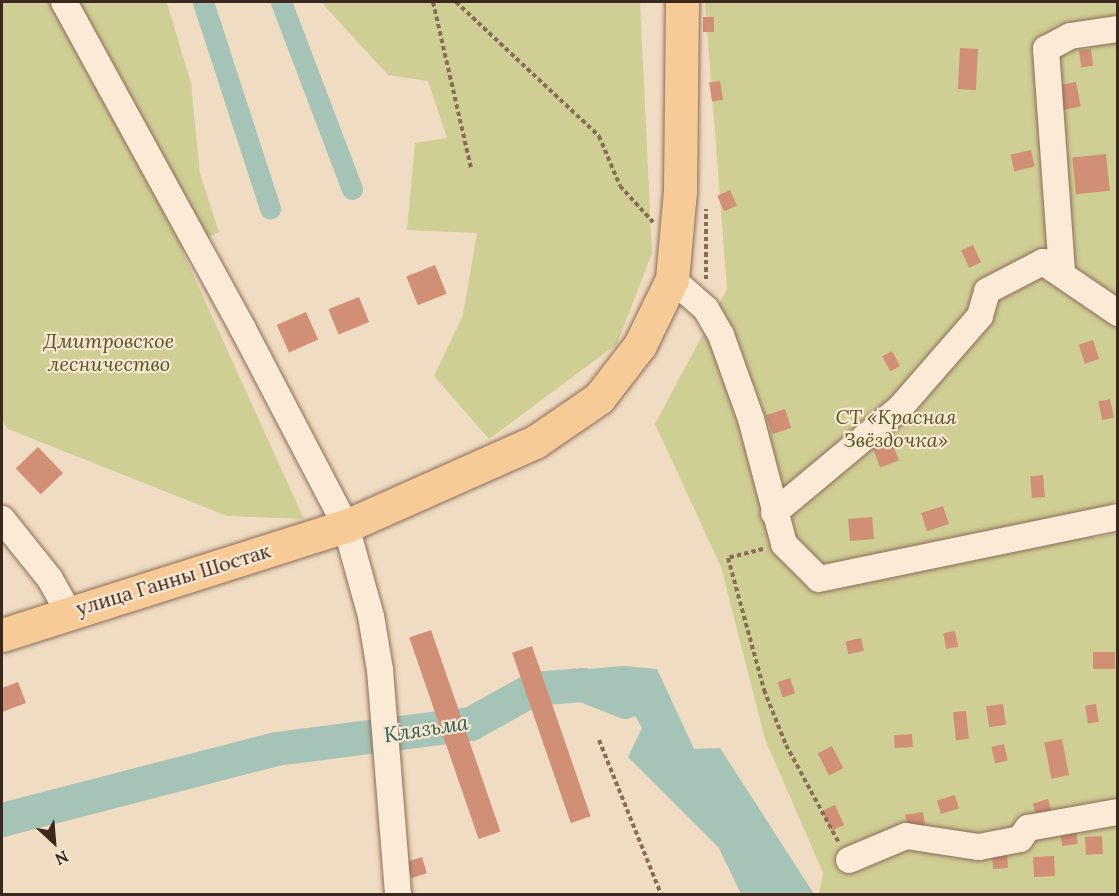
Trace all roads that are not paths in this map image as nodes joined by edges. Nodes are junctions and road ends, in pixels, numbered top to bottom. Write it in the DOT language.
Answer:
graph roads {
  1 [pos="64,2"];
  2 [pos="682,2"];
  3 [pos="1118,29"];
  4 [pos="674,264"];
  5 [pos="1062,272"];
  6 [pos="1118,314"];
  7 [pos="774,513"];
  8 [pos="1118,518"];
  9 [pos="2,519"];
  10 [pos="346,526"];
  11 [pos="68,611"];
  12 [pos="2,635"];
  13 [pos="1118,812"];
  14 [pos="849,860"];
  15 [pos="398,890"];
  1 -- 10 [label="street"];
  2 -- 4 [label="main road"];
  3 -- 5 [label="street"];
  4 -- 7 [label="street"];
  4 -- 10 [label="main road, улица Ганны Шостак"];
  5 -- 6 [label="street"];
  5 -- 7 [label="street"];
  7 -- 8 [label="street"];
  9 -- 11 [label="street"];
  10 -- 11 [label="main road, улица Ганны Шостак"];
  10 -- 15 [label="street"];
  11 -- 12 [label="main road, улица Ганны Шостак"];
  13 -- 14 [label="street"];
}
